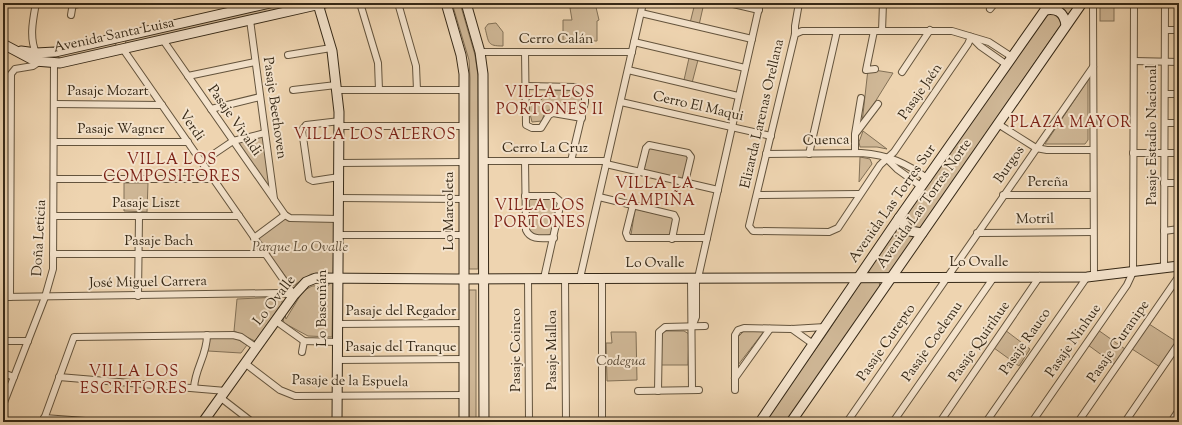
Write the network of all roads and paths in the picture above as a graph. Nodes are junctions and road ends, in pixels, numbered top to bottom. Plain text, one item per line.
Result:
1 (36, 3) edge
2 (84, 3) edge
3 (270, 3) edge
4 (360, 3) edge
5 (398, 3) edge
6 (446, 3) edge
7 (466, 3) edge
8 (643, 3) edge
9 (729, 3) edge
10 (760, 3) edge
11 (800, 3) edge
12 (883, 3) edge
13 (995, 3) edge
14 (1082, 3) edge
15 (1093, 3) edge
16 (1134, 3) edge
17 (1165, 3) edge
18 (73, 4) edge
19 (321, 4) edge
20 (295, 6) edge
21 (1047, 6) edge
22 (990, 9) dead end
23 (758, 10) junction
24 (641, 13) junction
25 (71, 15) dead end
26 (250, 20) junction
27 (1066, 25) junction
28 (930, 30) junction
29 (1165, 30) junction
30 (1179, 30) edge
31 (837, 31) junction
32 (874, 31) junction
33 (882, 31) junction
34 (795, 34) junction
35 (971, 37) junction
36 (752, 39) junction
37 (163, 40) junction
38 (634, 42) junction
39 (989, 42) junction
40 (5, 45) edge
41 (331, 48) junction
42 (984, 48) junction
43 (123, 49) junction
44 (480, 52) junction
45 (525, 52) junction
46 (632, 52) junction
47 (288, 55) dead end
48 (38, 58) junction
49 (1009, 61) junction
50 (255, 62) junction
51 (1134, 62) junction
52 (1165, 62) junction
53 (1179, 62) edge
54 (54, 64) junction
55 (1093, 67) junction
56 (745, 68) junction
57 (875, 69) dead end
58 (628, 70) junction
59 (902, 72) dead end
60 (188, 76) junction
61 (525, 86) junction
62 (337, 87) junction
63 (3, 90) edge
64 (11, 90) junction
65 (293, 90) dead end
66 (379, 90) junction
67 (417, 90) junction
68 (464, 90) junction
69 (1165, 94) junction
70 (1179, 94) edge
71 (738, 96) junction
72 (260, 97) junction
73 (861, 98) dead end
74 (621, 102) junction
75 (54, 104) junction
76 (878, 104) dead end
77 (162, 105) junction
78 (211, 109) junction
79 (582, 118) junction
80 (1165, 123) junction
81 (1179, 123) edge
82 (340, 124) junction
83 (998, 124) junction
84 (464, 126) junction
85 (731, 127) junction
86 (265, 133) junction
87 (855, 134) junction
88 (770, 136) junction
89 (233, 141) junction
90 (54, 142) junction
91 (188, 142) junction
92 (1036, 148) junction
93 (1093, 150) junction
94 (855, 153) junction
95 (1134, 153) junction
96 (1165, 153) junction
97 (1179, 153) edge
98 (766, 154) junction
99 (809, 154) junction
100 (886, 158) junction
101 (483, 161) junction
102 (525, 161) junction
103 (571, 161) junction
104 (202, 162) junction
105 (464, 162) junction
106 (607, 162) junction
107 (340, 163) junction
108 (640, 172) junction
109 (339, 177) junction
110 (54, 179) junction
111 (213, 179) junction
112 (685, 182) junction
113 (925, 183) junction
114 (1164, 183) junction
115 (1179, 183) edge
116 (3, 187) edge
117 (10, 187) junction
118 (718, 190) junction
119 (859, 194) junction
120 (757, 195) junction
121 (1093, 195) junction
122 (525, 196) junction
123 (1003, 196) junction
124 (599, 197) junction
125 (339, 198) junction
126 (464, 199) junction
127 (274, 200) junction
128 (633, 205) junction
129 (54, 216) junction
130 (239, 216) junction
131 (285, 216) junction
132 (139, 217) junction
133 (899, 218) junction
134 (339, 219) junction
135 (1179, 229) edge
136 (750, 230) joint
137 (1164, 230) junction
138 (1094, 232) junction
139 (922, 233) junction
140 (977, 233) junction
141 (338, 235) junction
142 (464, 235) junction
143 (254, 238) junction
144 (554, 238) junction
145 (672, 238) junction
146 (707, 238) junction
147 (53, 254) junction
148 (139, 254) junction
149 (265, 254) junction
150 (1179, 266) edge
151 (1164, 268) junction
152 (1133, 272) junction
153 (994, 276) junction
154 (1040, 276) junction
155 (1090, 276) junction
156 (1179, 276) edge
157 (860, 277) junction
158 (892, 277) junction
159 (947, 277) junction
160 (337, 278) junction
161 (528, 278) junction
162 (544, 278) junction
163 (566, 278) junction
164 (580, 278) junction
165 (602, 278) junction
166 (695, 278) junction
167 (464, 279) junction
168 (484, 279) junction
169 (294, 295) junction
170 (138, 296) junction
171 (6, 297) edge
172 (45, 297) junction
173 (276, 322) junction
174 (337, 324) junction
175 (464, 324) junction
176 (705, 326) dead end
177 (692, 327) junction
178 (825, 327) junction
179 (770, 329) junction
180 (792, 329) junction
181 (207, 335) junction
182 (3, 340) edge
183 (28, 341) junction
184 (304, 341) junction
185 (337, 342) junction
186 (1179, 343) edge
187 (813, 344) junction
188 (257, 348) junction
189 (302, 352) dead end
190 (464, 359) junction
191 (337, 360) junction
192 (246, 364) junction
193 (3, 373) edge
194 (14, 377) junction
195 (59, 378) junction
196 (735, 378) junction
197 (194, 388) junction
198 (692, 390) junction
199 (700, 390) dead end
200 (735, 390) dead end
201 (638, 391) dead end
202 (658, 391) junction
203 (223, 394) junction
204 (464, 395) junction
205 (337, 396) junction
206 (3, 405) edge
207 (1179, 410) edge
208 (44, 420) edge
209 (99, 422) edge
210 (203, 422) edge
211 (252, 422) edge
212 (337, 422) edge
213 (464, 422) edge
214 (484, 422) edge
215 (529, 422) edge
216 (566, 422) edge
217 (602, 422) edge
218 (760, 422) edge
219 (792, 422) edge
220 (847, 422) edge
221 (893, 422) edge
222 (940, 422) edge
223 (986, 422) edge
224 (1032, 422) edge
225 (1078, 422) edge
226 (1124, 422) edge
227 (1171, 422) edge

1 - 48 street
2 - 18 street
3 - 48 street, Avenida Santa Luisa
4 - 66 street
5 - 67 street
6 - 68 street, Lo Marcoleta
7 - 44 street
8 - 24 street
9 - 23 street
10 - 23 street
11 - 34 street, Elizarda Larenas Orellana
12 - 33 street
13 - 22 street
14 - 27 street, Avenida Las Torres Norte
15 - 55 street
16 - 51 street
17 - 29 street, Pasaje Estadio Nacional
18 - 25 street
19 - 20 street, Avenida Santa Luisa
19 - 41 street, Lo Bascuñán
20 - 26 street, Avenida Santa Luisa
21 - 27 street
21 - 49 street, Avenida Las Torres Sur
23 - 36 street
24 - 36 street
24 - 38 street
26 - 37 street, Avenida Santa Luisa
26 - 50 street, Pasaje Beethoven
27 - 83 street, Avenida Las Torres Norte
28 - 33 street
28 - 35 street
28 - 59 street
29 - 30 street
29 - 52 street, Pasaje Estadio Nacional
31 - 32 street
31 - 34 street
31 - 99 street
32 - 33 street
32 - 57 street
34 - 88 street, Elizarda Larenas Orellana
35 - 39 street
35 - 42 street
35 - 100 street, Pasaje Jaén
36 - 56 street
37 - 43 street, Avenida Santa Luisa
37 - 60 street, Pasaje Vivaldi
38 - 46 street
38 - 56 street
39 - 42 street
39 - 49 street
40 - 48 street, Avenida Santa Luisa
41 - 47 street
41 - 62 street, Lo Bascuñán
42 - 49 street
43 - 54 street, Avenida Santa Luisa
43 - 77 street, Verdi
44 - 45 street, Cerro Calán
44 - 101 street
45 - 46 street, Cerro Calán
45 - 61 street
46 - 58 street
48 - 54 street, Avenida Santa Luisa
48 - 64 street
49 - 113 street, Avenida Las Torres Sur
50 - 60 street
50 - 72 street, Pasaje Beethoven
51 - 52 street
51 - 95 street
52 - 53 street
52 - 69 street, Pasaje Estadio Nacional
54 - 75 street, Doña Leticia
55 - 92 street, Burgos
55 - 93 street
56 - 71 street
58 - 71 street
58 - 74 street
60 - 78 street, Pasaje Vivaldi
61 - 79 street
61 - 79 street
62 - 65 street
62 - 66 street
62 - 82 street, Lo Bascuñán
63 - 64 street
64 - 117 street
66 - 67 street
67 - 68 street
68 - 84 street, Lo Marcoleta
69 - 70 street
69 - 80 street, Pasaje Estadio Nacional
71 - 85 street
72 - 78 street
72 - 86 street, Pasaje Beethoven
73 - 87 street
74 - 85 street, Cerro El Maqui
74 - 106 street
75 - 77 street, Pasaje Mozart
75 - 90 street, Doña Leticia
76 - 87 street
77 - 91 street, Verdi
78 - 89 street, Pasaje Vivaldi
79 - 103 street
80 - 81 street
80 - 96 street, Pasaje Estadio Nacional
82 - 84 street
82 - 107 street, Lo Bascuñán
82 - 109 street
83 - 92 street
83 - 139 street, Avenida Las Torres Norte
84 - 105 street, Lo Marcoleta
85 - 88 street, Cerro El Maqui
85 - 118 street
86 - 89 street
86 - 127 street, Pasaje Beethoven
87 - 94 street
88 - 98 street, Elizarda Larenas Orellana
89 - 104 street
89 - 127 street, Pasaje Vivaldi
90 - 91 street, Pasaje Wagner
90 - 110 street, Doña Leticia
91 - 104 street, Verdi
92 - 93 street
92 - 123 street, Burgos
93 - 121 street
94 - 99 street, Cuenca
94 - 100 street, Cuenca
95 - 96 street
95 - 152 street
96 - 97 street
96 - 114 street, Pasaje Estadio Nacional
98 - 99 street, Cuenca
98 - 120 street, Elizarda Larenas Orellana
100 - 113 street
100 - 113 street, Cuenca
100 - 119 street, Pasaje Jaén
101 - 102 street, Cerro La Cruz
101 - 168 street
102 - 103 street, Cerro La Cruz
102 - 122 street
103 - 106 street, Cerro La Cruz
104 - 111 street, Verdi
105 - 107 street
105 - 126 street, Lo Marcoleta
106 - 108 street, Cerro La Cruz
106 - 124 street
107 - 109 street, Lo Bascuñán
108 - 112 street, Cerro La Cruz
108 - 112 street
109 - 125 street, Lo Bascuñán
110 - 111 street
110 - 129 street, Doña Leticia
111 - 130 street, Verdi
112 - 118 street, Cerro La Cruz
113 - 133 street, Avenida Las Torres Sur
114 - 115 street
114 - 137 street, Pasaje Estadio Nacional
116 - 117 street
117 - 171 street
118 - 146 street
119 - 120 street
119 - 136 street, Pasaje Jaén
120 - 136 street, Elizarda Larenas Orellana
121 - 123 street, Pereña
121 - 138 street
122 - 144 street
122 - 144 street
123 - 140 street, Burgos
124 - 128 street
124 - 164 street
125 - 126 street
125 - 134 street, Lo Bascuñán
126 - 142 street, Lo Marcoleta
127 - 131 street, Pasaje Vivaldi
128 - 145 street
128 - 145 street
129 - 132 street, Pasaje Liszt
129 - 147 street, Doña Leticia
130 - 132 street, Pasaje Liszt
130 - 143 street, Verdi
131 - 134 street
131 - 143 street
132 - 148 street
133 - 139 street
133 - 157 street, Avenida Las Torres Sur
134 - 141 street, Lo Bascuñán
135 - 137 street
137 - 151 street, Pasaje Estadio Nacional
138 - 140 street, Motril
138 - 155 street
139 - 158 street, Avenida Las Torres Norte
140 - 159 street, Burgos
141 - 142 street
141 - 160 street, Lo Bascuñán
142 - 167 street, Lo Marcoleta
143 - 149 street, Verdi
144 - 162 street
145 - 146 street
146 - 166 street
147 - 148 street, Pasaje Bach
147 - 172 street, Doña Leticia
148 - 149 street, Pasaje Bach
148 - 170 street
149 - 169 street, Verdi
150 - 151 street, Lo Ovalle
151 - 152 street, Lo Ovalle
152 - 155 street, Lo Ovalle
152 - 224 street, Pasaje Ninhue
153 - 154 street, Lo Ovalle
153 - 159 street, Lo Ovalle
153 - 221 street, Pasaje Coelemu
154 - 155 street, Lo Ovalle
154 - 222 street, Pasaje Quirihue
155 - 223 street, Pasaje Rauco
156 - 225 street, Pasaje Curanipe
157 - 158 street, Lo Ovalle
157 - 166 street, Lo Ovalle
157 - 178 street, Avenida Las Torres Sur
158 - 159 street, Lo Ovalle
158 - 219 street, Avenida Las Torres Norte
159 - 220 street, Pasaje Curepto
160 - 167 street, Lo Ovalle
160 - 169 street, Lo Ovalle
160 - 174 street, Lo Bascuñán
161 - 162 street, Lo Ovalle
161 - 168 street, Lo Ovalle
161 - 215 street, Pasaje Coinco
162 - 163 street, Lo Ovalle
163 - 164 street, Lo Ovalle
163 - 216 street, Pasaje Malloa
164 - 165 street, Lo Ovalle
165 - 166 street, Lo Ovalle
165 - 217 street
166 - 177 street
167 - 168 street, Lo Ovalle
167 - 175 street, Lo Marcoleta
168 - 214 street
169 - 170 street, José Miguel Carrera
169 - 173 street, Lo Ovalle
170 - 172 street, José Miguel Carrera
171 - 172 street, José Miguel Carrera
172 - 183 street, Doña Leticia
173 - 184 street
173 - 188 street, Lo Ovalle
174 - 175 street, Pasaje del Regador
174 - 185 street, Lo Bascuñán
175 - 190 street, Lo Marcoleta
176 - 177 street
177 - 198 street
177 - 202 street
178 - 180 street
178 - 187 street, Avenida Las Torres Sur
179 - 180 street
179 - 196 street
179 - 196 street
180 - 187 street
181 - 188 street
181 - 195 street
181 - 197 street
182 - 183 street
183 - 194 street, Doña Leticia
184 - 185 street
184 - 189 street
185 - 191 street, Lo Bascuñán
186 - 226 street
187 - 218 street, Avenida Las Torres Sur
188 - 192 street, Lo Ovalle
190 - 191 street, Pasaje del Tranque
190 - 204 street, Lo Marcoleta
191 - 205 street, Lo Bascuñán
192 - 203 street, Lo Ovalle
192 - 205 street, Pasaje de la Espuela
193 - 194 street
194 - 206 street, Doña Leticia
195 - 197 street
195 - 208 street
196 - 200 street
197 - 203 street
198 - 199 street
198 - 202 street
201 - 202 street
203 - 210 street, Lo Ovalle
203 - 211 street
204 - 205 street, Pasaje de la Espuela
204 - 213 street, Lo Marcoleta
205 - 212 street, Lo Bascuñán
207 - 227 street
208 - 209 street

